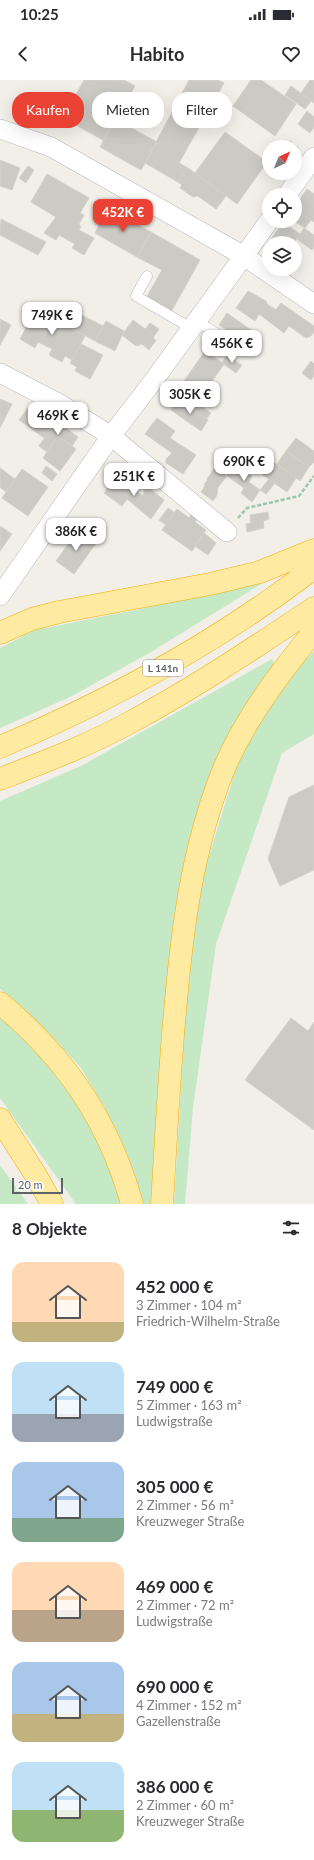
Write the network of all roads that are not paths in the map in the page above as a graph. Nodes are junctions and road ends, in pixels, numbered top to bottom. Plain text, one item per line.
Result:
1 (0, 129) edge
2 (314, 157) edge
3 (292, 188) edge
4 (264, 228) edge
5 (244, 256) junction
6 (146, 276) dead end
7 (314, 304) edge
8 (194, 324) junction
9 (240, 349) dead end
10 (0, 373) edge
11 (111, 436) junction
12 (227, 532) road end
13 (314, 550) edge
14 (314, 568) edge
15 (0, 596) edge
16 (314, 608) edge
17 (314, 631) edge
18 (0, 633) edge
19 (0, 747) edge
20 (0, 779) edge
21 (0, 1003) edge
22 (0, 1119) edge
23 (0, 1143) edge
24 (35, 1174) junction
25 (52, 1204) edge
26 (132, 1204) edge
27 (162, 1204) edge

1 - 5 street
2 - 3 street
4 - 5 street
5 - 7 street
5 - 8 street
6 - 8 lane
8 - 9 lane
8 - 11 street
10 - 11 street
11 - 12 street
11 - 15 street
13 - 18 highway
14 - 19 highway, L 141n
16 - 20 highway, L 141n
17 - 27 highway
21 - 26 highway
22 - 24 highway
23 - 24 highway
24 - 25 highway

